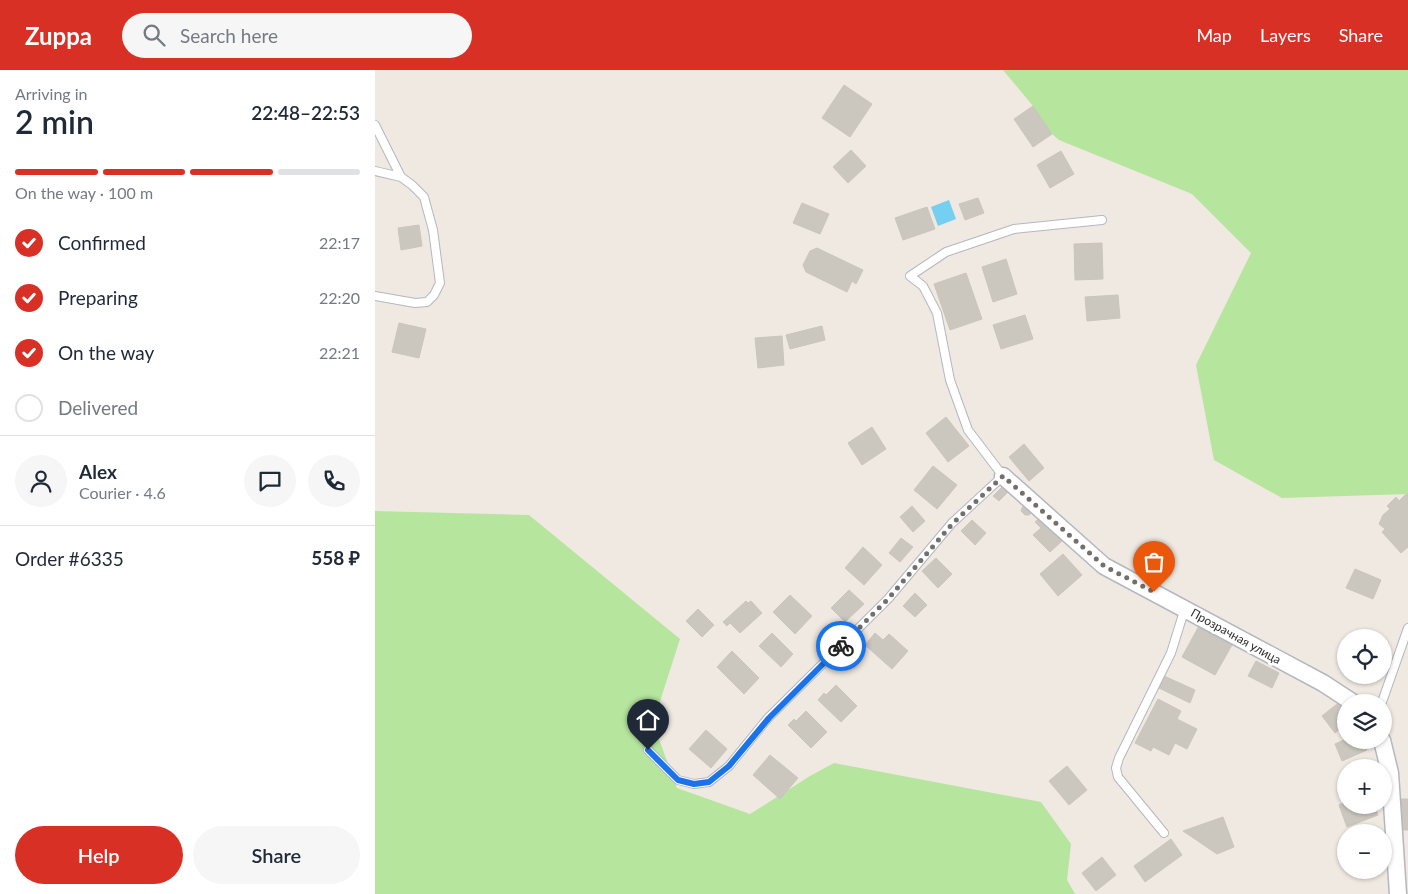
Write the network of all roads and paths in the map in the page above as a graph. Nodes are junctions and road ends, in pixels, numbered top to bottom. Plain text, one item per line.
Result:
1 (375, 125) edge
2 (375, 172) edge
3 (401, 177) junction
4 (1102, 220) dead end
5 (375, 296) edge
6 (1003, 476) junction
7 (1185, 608) junction
8 (1408, 628) edge
9 (1340, 694) edge
10 (1385, 694) edge
11 (1384, 749) edge
12 (648, 750) dead end
13 (1164, 833) dead end
14 (1398, 894) edge

1 - 3 lane
2 - 3 lane
3 - 5 lane
4 - 6 lane
6 - 7 street, Прозрачная улица
6 - 12 lane
7 - 9 street, Прозрачная улица
7 - 13 lane
8 - 10 lane
11 - 14 street

